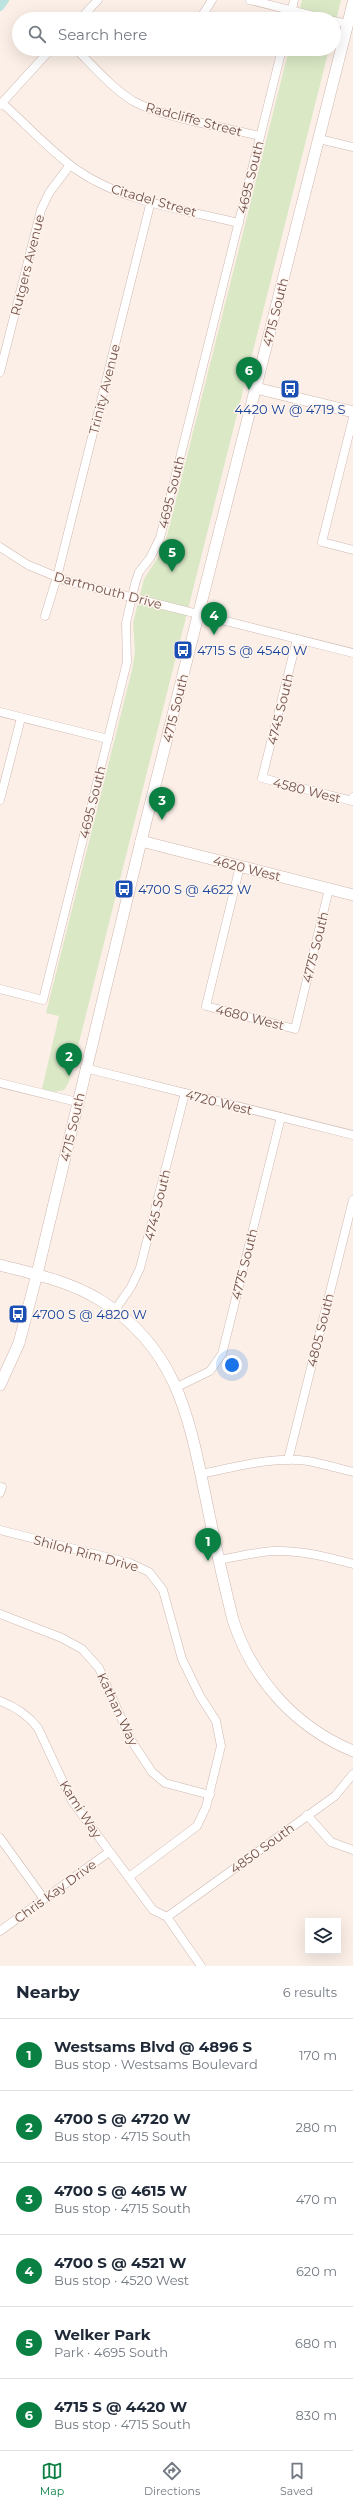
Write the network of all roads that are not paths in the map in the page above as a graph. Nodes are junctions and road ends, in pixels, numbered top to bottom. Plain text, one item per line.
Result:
1 (98, 0) edge
2 (212, 0) edge
3 (250, 0) edge
4 (294, 0) edge
5 (353, 3) edge
6 (292, 10) junction
7 (87, 12) edge
8 (204, 12) edge
9 (300, 12) edge
10 (341, 22) edge
11 (348, 24) junction
12 (341, 52) edge
13 (45, 56) edge
14 (84, 56) edge
15 (280, 56) edge
16 (340, 56) edge
17 (1, 104) edge
18 (260, 136) junction
19 (319, 139) junction
20 (353, 147) edge
21 (70, 165) junction
22 (151, 201) junction
23 (239, 223) junction
24 (0, 372) edge
25 (256, 388) junction
26 (353, 412) edge
27 (353, 418) edge
28 (0, 547) edge
29 (353, 550) edge
30 (57, 577) junction
31 (132, 597) junction
32 (199, 614) junction
33 (45, 616) dead end
34 (297, 639) junction
35 (353, 653) edge
36 (0, 712) edge
37 (21, 718) junction
38 (108, 739) junction
39 (262, 778) joint
40 (352, 799) edge
41 (0, 800) edge
42 (141, 841) junction
43 (240, 866) junction
44 (329, 889) junction
45 (353, 894) edge
46 (0, 989) edge
47 (295, 1029) joint
48 (85, 1068) junction
49 (0, 1083) edge
50 (185, 1093) junction
51 (77, 1102) junction
52 (281, 1117) junction
53 (353, 1135) edge
54 (353, 1200) edge
55 (0, 1265) edge
56 (37, 1274) junction
57 (115, 1310) junction
58 (0, 1385) edge
59 (176, 1387) junction
60 (288, 1460) junction
61 (353, 1472) edge
62 (201, 1474) junction
63 (0, 1530) edge
64 (219, 1560) junction
65 (353, 1564) edge
66 (0, 1614) edge
67 (0, 1701) edge
68 (353, 1751) edge
69 (353, 1774) edge
70 (210, 1795) junction
71 (307, 1816) junction
72 (0, 1838) edge
73 (353, 1850) edge
74 (109, 1852) junction
75 (129, 1876) junction
76 (44, 1899) junction
77 (167, 1917) junction
78 (0, 1931) edge
79 (200, 1966) edge

1 - 7 street
2 - 8 street
3 - 6 street
4 - 6 street
5 - 11 main road, 4715 South
6 - 9 street
10 - 11 street
11 - 12 main road, 4715 South
13 - 17 street
14 - 18 street, Radcliffe Street
15 - 18 street, 4695 South
16 - 19 main road, 4715 South
17 - 21 street, Citadel Street
18 - 23 street, 4695 South
19 - 20 street
19 - 25 main road, 4715 South
21 - 22 street, Citadel Street
21 - 24 street, Rutgers Avenue
22 - 23 street, Citadel Street
22 - 30 street, Trinity Avenue
23 - 31 street, 4695 South
25 - 26 main road
25 - 32 main road, 4715 South
27 - 29 street
28 - 30 street, Dartmouth Drive
30 - 31 street, Dartmouth Drive
30 - 33 street, Trinity Avenue
31 - 32 street, Dartmouth Drive
31 - 38 street, 4695 South
32 - 34 street, Dartmouth Drive
32 - 42 main road, 4715 South
34 - 35 street, Dartmouth Drive
34 - 39 street, 4745 South
36 - 37 street
37 - 38 street
37 - 41 street
38 - 46 street, 4695 South
39 - 40 street, 4580 West
42 - 43 main road, 4620 West
42 - 48 main road, 4715 South
43 - 44 main road, 4620 West
43 - 47 street, 4680 West
44 - 45 main road, 4620 West
44 - 47 street, 4775 South
48 - 50 street, 4720 West
48 - 51 main road, 4715 South
49 - 51 street
50 - 52 street, 4720 West
50 - 57 street, 4745 South
51 - 56 main road, 4715 South
52 - 53 street, 4720 West
52 - 59 street, 4775 South
54 - 60 street, 4805 South
55 - 56 main road
56 - 57 main road
56 - 58 main road, 4715 South
57 - 59 main road
59 - 62 main road
60 - 61 street
60 - 62 street
62 - 64 main road
63 - 70 street, Shiloh Rim Drive
64 - 65 street
64 - 68 main road
66 - 70 street, Kathan Way
67 - 74 street, Kami Way
69 - 71 street, 4850 South
70 - 75 street, Shiloh Rim Drive
71 - 73 street
71 - 77 street, 4850 South
72 - 76 street
74 - 75 street, Kami Way
74 - 76 street, Chris Kay Drive
75 - 77 street, Kami Way
76 - 78 street, Chris Kay Drive
77 - 79 street

